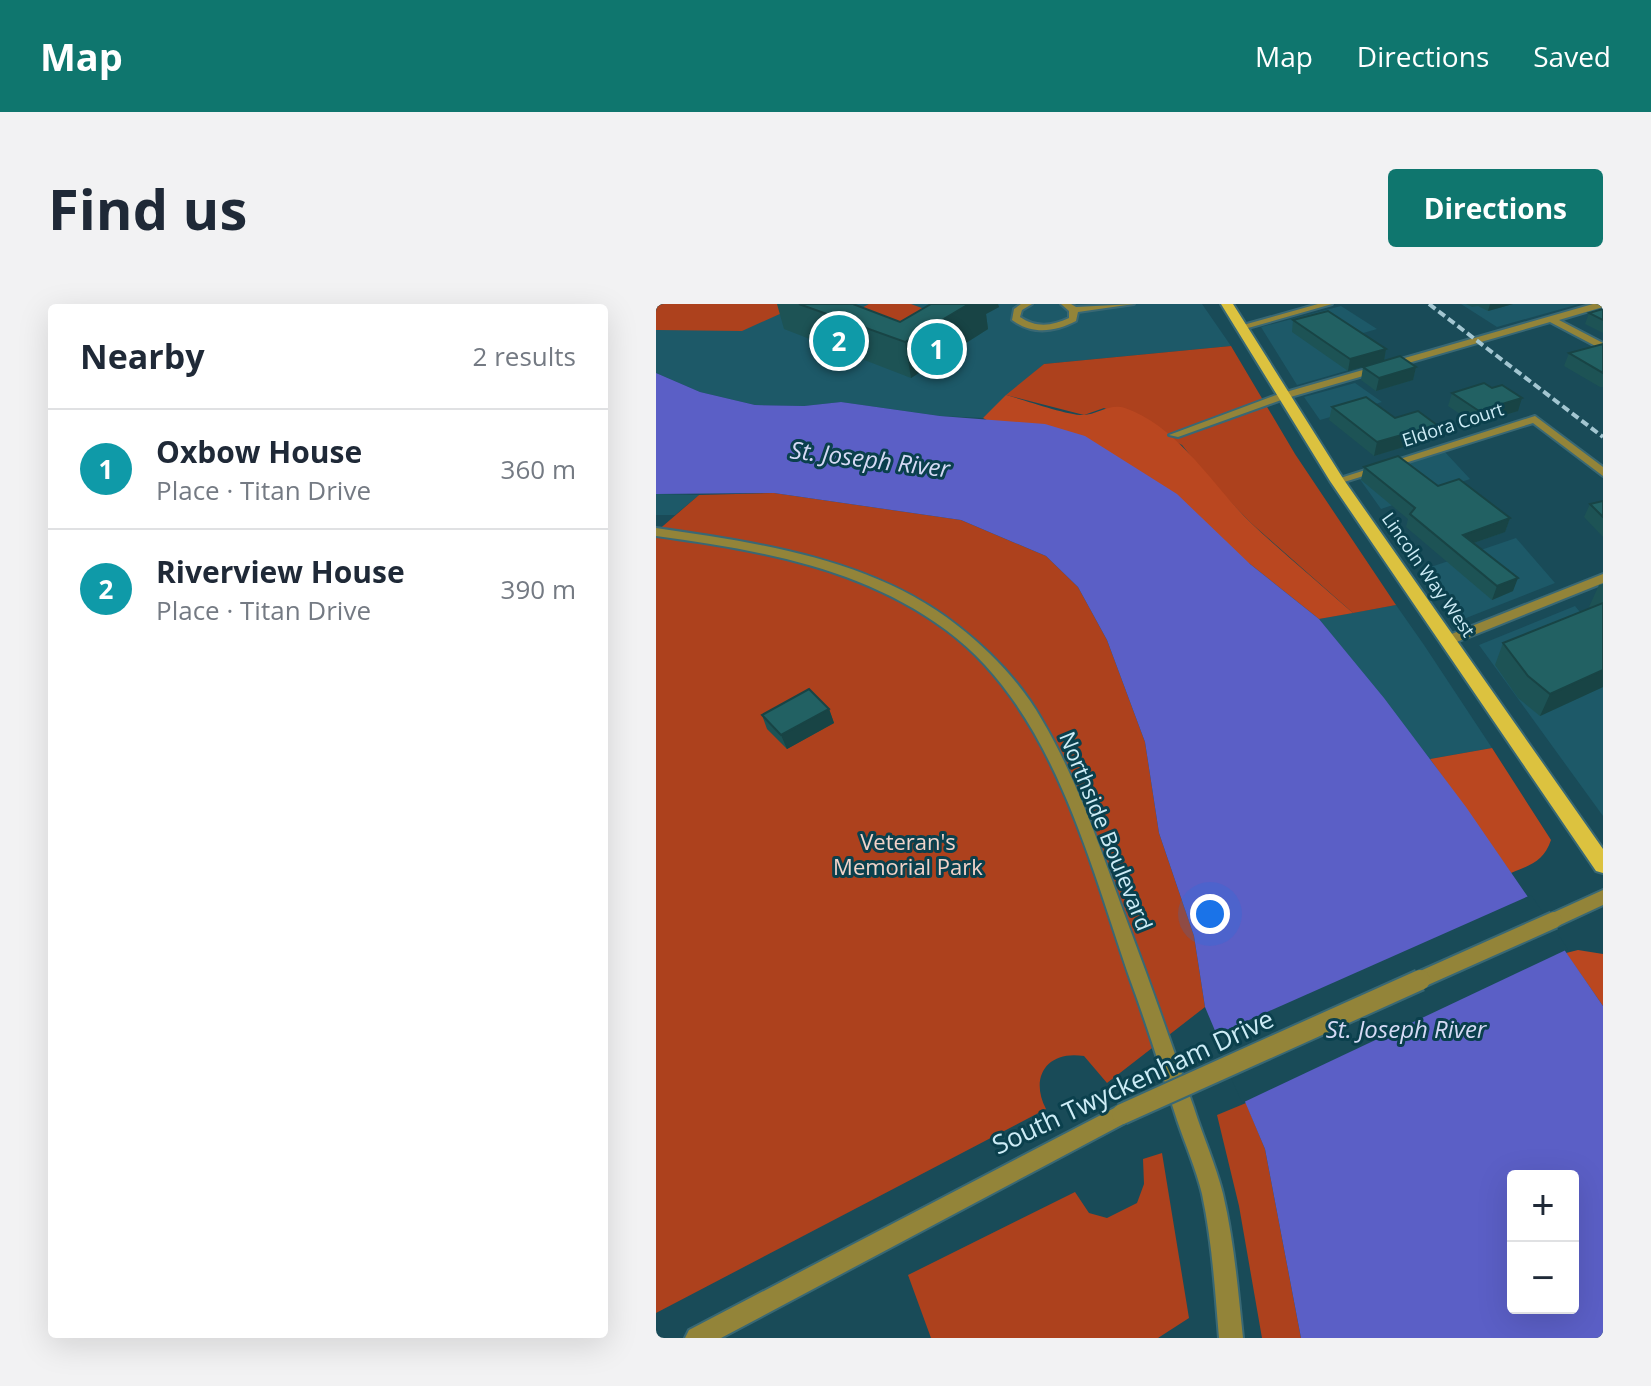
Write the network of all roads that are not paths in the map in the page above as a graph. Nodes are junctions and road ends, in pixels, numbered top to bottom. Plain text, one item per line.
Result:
1 (1028, 304) edge
2 (1065, 304) edge
3 (1105, 304) edge
4 (1130, 304) edge
5 (1227, 304) edge
6 (1328, 304) edge
7 (1603, 304) edge
8 (1094, 307) junction
9 (1074, 310) junction
10 (1551, 319) junction
11 (1241, 327) junction
12 (1603, 347) edge
13 (1283, 396) junction
14 (1174, 435) dead end
15 (1603, 473) edge
16 (1337, 481) junction
17 (656, 532) edge
18 (1603, 578) edge
19 (1449, 640) junction
20 (1603, 865) edge
21 (1603, 897) edge
22 (697, 1338) edge
23 (1231, 1338) edge

1 - 9 street
2 - 9 street
3 - 8 street
4 - 8 street
5 - 11 main road, Lincoln Way West
6 - 11 street
7 - 10 street
8 - 9 street
10 - 12 street
10 - 13 street
11 - 13 main road, Lincoln Way West
13 - 14 street
13 - 16 main road, Lincoln Way West
15 - 16 street, Eldora Court
16 - 19 main road, Lincoln Way West
17 - 23 street, Northside Boulevard
18 - 19 street
19 - 20 main road, Lincoln Way West
21 - 22 street, South Twyckenham Drive, bridge

